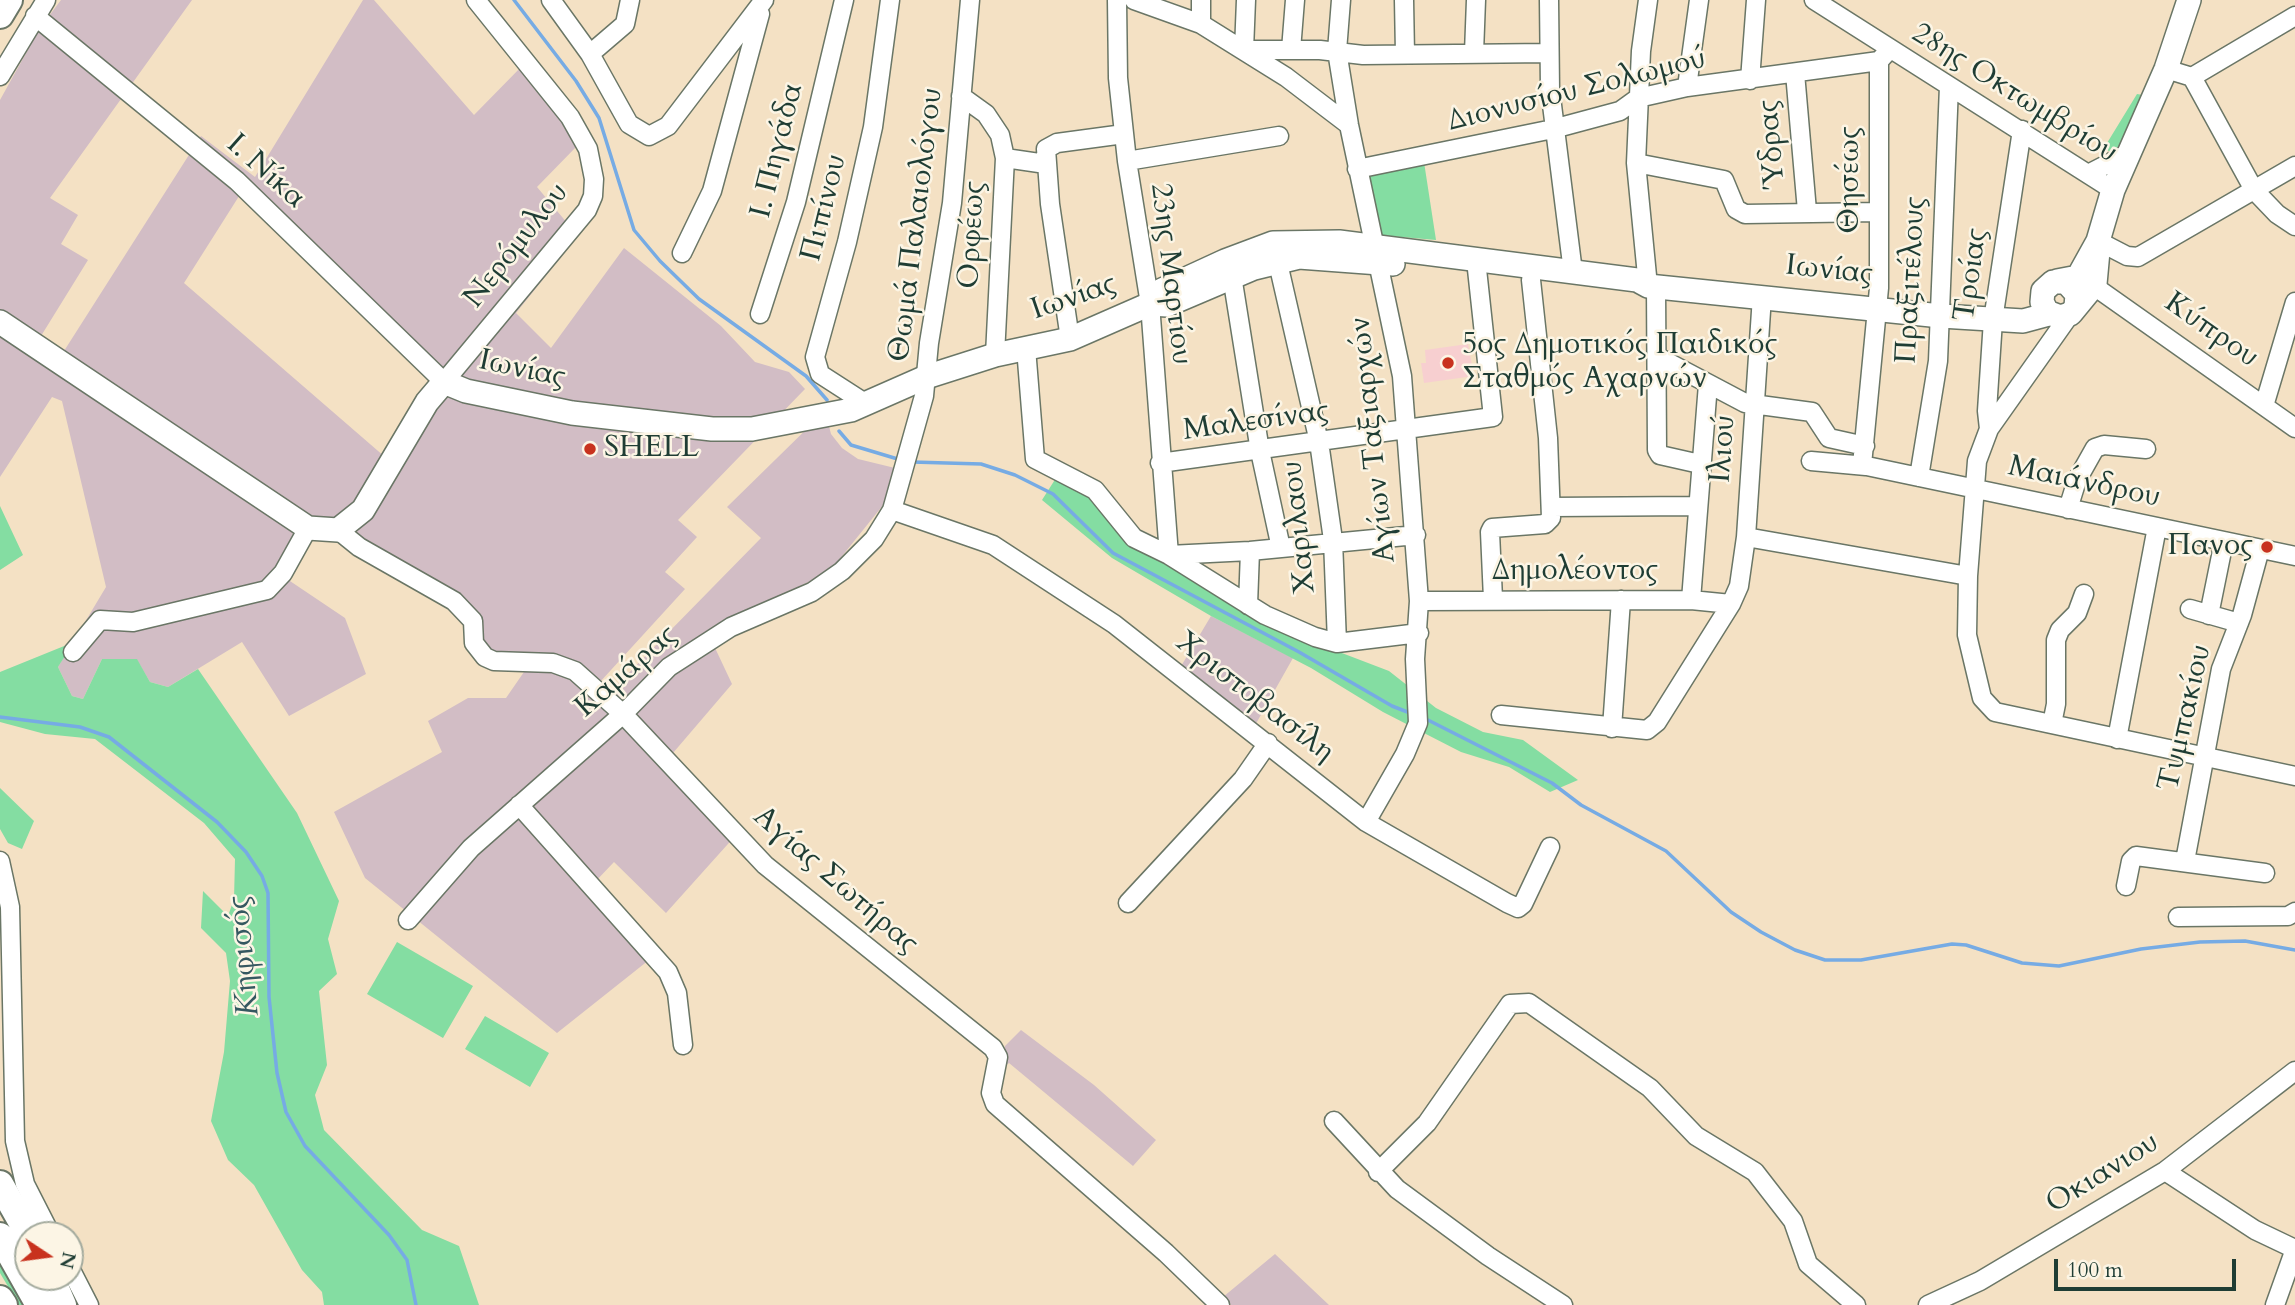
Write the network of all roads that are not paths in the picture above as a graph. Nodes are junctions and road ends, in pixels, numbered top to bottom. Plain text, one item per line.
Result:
1 (9, 0) edge
2 (46, 0) edge
3 (476, 0) edge
4 (551, 0) edge
5 (630, 0) edge
6 (764, 0) edge
7 (844, 0) edge
8 (890, 0) edge
9 (970, 0) edge
10 (1117, 0) edge
11 (1134, 0) edge
12 (1201, 0) edge
13 (1246, 0) edge
14 (1295, 0) edge
15 (1341, 0) edge
16 (1404, 0) edge
17 (1476, 0) edge
18 (1549, 0) edge
19 (1648, 0) edge
20 (1699, 0) edge
21 (1756, 0) edge
22 (1814, 0) edge
23 (2189, 0) edge
24 (0, 15) edge
25 (35, 16) junction
26 (2295, 16) edge
27 (1201, 24) junction
28 (1244, 50) junction
29 (1291, 50) junction
30 (1337, 51) junction
31 (1548, 52) junction
32 (1474, 53) junction
33 (590, 54) junction
34 (1405, 54) junction
35 (1884, 55) junction
36 (2166, 68) junction
37 (1795, 73) junction
38 (0, 76) edge
39 (2192, 77) junction
40 (1749, 80) junction
41 (1949, 86) junction
42 (1687, 88) junction
43 (961, 96) junction
44 (1638, 98) junction
45 (1349, 125) junction
46 (1553, 129) junction
47 (2022, 130) junction
48 (1124, 134) junction
49 (1279, 136) dead end
50 (2129, 153) junction
51 (1005, 158) junction
52 (1127, 161) junction
53 (1636, 163) junction
54 (1046, 164) junction
55 (2295, 166) edge
56 (1357, 169) junction
57 (2088, 174) junction
58 (2113, 190) junction
59 (2254, 190) junction
60 (1807, 211) junction
61 (1879, 212) junction
62 (2295, 226) edge
63 (2098, 241) junction
64 (1276, 252) junction
65 (682, 253) dead end
66 (1376, 254) junction
67 (1477, 267) junction
68 (1228, 269) junction
69 (1573, 272) junction
70 (1531, 280) junction
71 (1652, 287) junction
72 (2070, 295) junction
73 (1762, 296) junction
74 (2295, 302) edge
75 (1150, 304) junction
76 (1878, 308) junction
77 (760, 314) dead end
78 (1941, 316) junction
79 (1998, 321) junction
80 (0, 322) edge
81 (1070, 339) junction
82 (1026, 348) junction
83 (995, 355) junction
84 (1656, 356) junction
85 (926, 377) junction
86 (444, 382) junction
87 (1708, 384) junction
88 (1754, 403) junction
89 (2264, 406) junction
90 (858, 407) junction
91 (1405, 428) junction
92 (2295, 428) edge
93 (1989, 429) junction
94 (1319, 442) junction
95 (1865, 446) junction
96 (2146, 449) dead end
97 (1260, 451) junction
98 (907, 460) joint
99 (1811, 461) dead end
100 (1160, 463) junction
101 (1700, 464) junction
102 (1864, 466) junction
103 (1919, 477) junction
104 (1976, 489) junction
105 (1697, 506) junction
106 (1551, 507) junction
107 (2068, 509) junction
108 (892, 510) junction
109 (2157, 527) junction
110 (308, 528) junction
111 (338, 530) junction
112 (1416, 535) junction
113 (1746, 537) junction
114 (1333, 540) junction
115 (2224, 541) junction
116 (1281, 548) junction
117 (2260, 549) junction
118 (1250, 551) junction
119 (1169, 555) junction
120 (2295, 556) edge
121 (1968, 576) junction
122 (2084, 594) dead end
123 (1493, 600) junction
124 (1621, 600) junction
125 (1691, 600) junction
126 (1419, 601) junction
127 (1731, 604) junction
128 (1248, 605) junction
129 (2189, 609) dead end
130 (2209, 615) junction
131 (2239, 623) junction
132 (1419, 633) junction
133 (1337, 643) junction
134 (73, 652) dead end
135 (623, 713) junction
136 (1501, 715) dead end
137 (2052, 724) junction
138 (1612, 728) junction
139 (2117, 739) junction
140 (1268, 743) junction
141 (2203, 756) junction
142 (2295, 776) edge
143 (519, 806) junction
144 (1366, 822) junction
145 (1550, 848) dead end
146 (0, 861) edge
147 (2185, 862) junction
148 (2265, 873) dead end
149 (2126, 886) dead end
150 (1128, 902) dead end
151 (2295, 912) edge
152 (2178, 917) dead end
153 (408, 920) dead end
154 (683, 1045) dead end
155 (2295, 1071) edge
156 (1334, 1121) dead end
157 (2165, 1171) junction
158 (1378, 1172) junction
159 (0, 1184) edge
160 (21, 1221) edge
161 (44, 1221) edge
162 (0, 1236) edge
163 (2295, 1249) edge
164 (0, 1298) edge
165 (4, 1305) edge
166 (39, 1305) edge
167 (1220, 1305) edge
168 (1563, 1305) edge
169 (1856, 1305) edge
170 (1928, 1305) edge
171 (2275, 1305) edge

1 - 24 highway
2 - 25 street
3 - 86 street, Νερόμυλου
4 - 33 street
5 - 33 street
6 - 33 street
6 - 65 street
7 - 77 street, Ι. Πηγάδα
8 - 90 street, Πιπίνου
9 - 43 street, Θωμά Παλαιολόγου
10 - 48 street, 23ης Μαρτίου
11 - 27 street
12 - 27 street
13 - 28 street
14 - 29 street
15 - 30 street, Αγίων Ταξιαρχών
16 - 34 street
17 - 32 street
18 - 31 street
19 - 44 street
20 - 42 street
21 - 40 street
22 - 35 street, 28ης Οκτωμβρίου
23 - 36 main road
25 - 38 street
25 - 86 street, Ι. Νίκα
26 - 39 street
27 - 28 street
28 - 29 street
28 - 45 street
29 - 30 street
30 - 34 street
30 - 45 street, Αγίων Ταξιαρχών
31 - 32 street
31 - 46 street
32 - 34 street
35 - 37 street, Διονυσίου Σολωμού
35 - 41 street, 28ης Οκτωμβρίου
35 - 61 street, Θησέως
36 - 39 street
36 - 50 main road
37 - 40 street, Διονυσίου Σολωμού
37 - 60 street, Ύδρας
39 - 59 street
40 - 42 street, Διονυσίου Σολωμού
41 - 47 street, 28ης Οκτωμβρίου
41 - 78 street, Πραξιτέλους
42 - 44 street, Διονυσίου Σολωμού
43 - 51 street
43 - 85 street, Θωμά Παλαιολόγου
44 - 46 street, Διονυσίου Σολωμού
44 - 53 street
45 - 56 street, Αγίων Ταξιαρχών
46 - 56 street, Διονυσίου Σολωμού
46 - 69 street
47 - 57 street, 28ης Οκτωμβρίου
47 - 79 street, Τροίας
48 - 52 street, 23ης Μαρτίου
48 - 54 street
49 - 52 street
50 - 57 street
50 - 58 main road
51 - 54 street, Ορφέως
51 - 83 street, Ορφέως
52 - 75 street, 23ης Μαρτίου
53 - 60 street
53 - 71 street
54 - 81 street
55 - 59 street
56 - 66 street, Αγίων Ταξιαρχών
57 - 58 street, 28ης Οκτωμβρίου
58 - 63 main road
59 - 62 street
59 - 63 street
60 - 61 street
61 - 76 street, Θησέως
63 - 72 main road
64 - 66 main road, Ιωνίας
64 - 68 main road, Ιωνίας
64 - 94 street, Χαριλαου
66 - 67 main road, Ιωνίας
66 - 91 street, Αγίων Ταξιαρχών
67 - 69 main road, Ιωνίας
67 - 70 main road, Ιωνίας
67 - 91 street, Μαλεσίνας
68 - 75 main road, Ιωνίας
68 - 97 street
69 - 71 main road, Ιωνίας
70 - 71 main road, Ιωνίας
70 - 106 street
71 - 73 main road, Ιωνίας
71 - 84 street
72 - 79 main road
72 - 89 street, Κύπρου
72 - 93 street
73 - 76 main road, Ιωνίας
73 - 88 street, Ιλιού
74 - 89 street
75 - 81 main road, Ιωνίας
75 - 100 street, 23ης Μαρτίου
76 - 78 main road, Ιωνίας
76 - 95 street, Θησέως
78 - 79 main road, Ιωνίας
78 - 103 street, Πραξιτέλους
79 - 93 street, Τροίας
80 - 110 main road
81 - 82 main road, Ιωνίας
82 - 83 main road, Ιωνίας
82 - 119 street
83 - 85 main road, Ιωνίας
84 - 87 street
84 - 101 street
85 - 90 main road, Ιωνίας
85 - 98 street, Θωμά Παλαιολόγου
86 - 90 main road, Ιωνίας
86 - 111 main road, Ιωνίας
87 - 88 street
87 - 101 street
88 - 95 street
88 - 113 street, Ιλιού
89 - 92 street, Κύπρου
91 - 94 street, Μαλεσίνας
91 - 112 street, Αγίων Ταξιαρχών
93 - 104 street
94 - 97 street, Μαλεσίνας
94 - 114 street, Χαριλαου
95 - 102 street, Θησέως
96 - 107 street
97 - 100 street, Μαλεσίνας
97 - 116 street
98 - 108 street, Καμάρας
99 - 102 street, Μαιάνδρου
100 - 119 street, 23ης Μαρτίου
101 - 105 street
102 - 103 street, Μαιάνδρου
103 - 104 street, Μαιάνδρου
104 - 107 street, Μαιάνδρου
104 - 121 street
105 - 106 street
105 - 125 street
106 - 123 street
107 - 109 street, Μαιάνδρου
108 - 135 street, Καμάρας
108 - 140 street, Χριστοβασίλη
109 - 115 street, Μαιάνδρου
109 - 139 street
110 - 111 main road
110 - 134 street
111 - 135 street, Αγίας Σωτήρας
112 - 114 street
112 - 126 street, Αγίων Ταξιαρχών
113 - 121 street
113 - 127 street, Ιλιού
114 - 116 street
114 - 133 street, Χαριλαου
115 - 117 street, Μαιάνδρου
115 - 130 street
116 - 118 street
117 - 120 street, Μαιάνδρου
117 - 131 street, Τυμπακίου
118 - 119 street
118 - 128 street
119 - 128 street
121 - 137 street
122 - 137 street
123 - 124 street, Δημολέοντος
123 - 126 street, Δημολέοντος
124 - 125 street, Δημολέοντος
124 - 138 street
125 - 127 street, Δημολέοντος
126 - 132 street, Αγίων Ταξιαρχών
127 - 138 street, Ιλιού
128 - 133 street
129 - 130 street
130 - 131 street
131 - 141 street, Τυμπακίου
132 - 133 street
132 - 144 street, Αγίων Ταξιαρχών
135 - 143 street, Καμάρας
135 - 167 street, Αγίας Σωτήρας
136 - 138 street
137 - 139 street
139 - 141 street
140 - 144 street, Χριστοβασίλη
140 - 150 street
141 - 142 street
141 - 147 street, Τυμπακίου
143 - 153 street, Καμάρας
143 - 154 street
144 - 145 street, Χριστοβασίλη
146 - 161 street
147 - 148 street
147 - 149 street
151 - 152 street
155 - 157 street, Οκιανιου
156 - 158 street
157 - 163 street
157 - 170 street, Οκιανιου
158 - 168 street
158 - 169 street
159 - 160 highway
162 - 166 highway
163 - 171 street
164 - 165 highway

